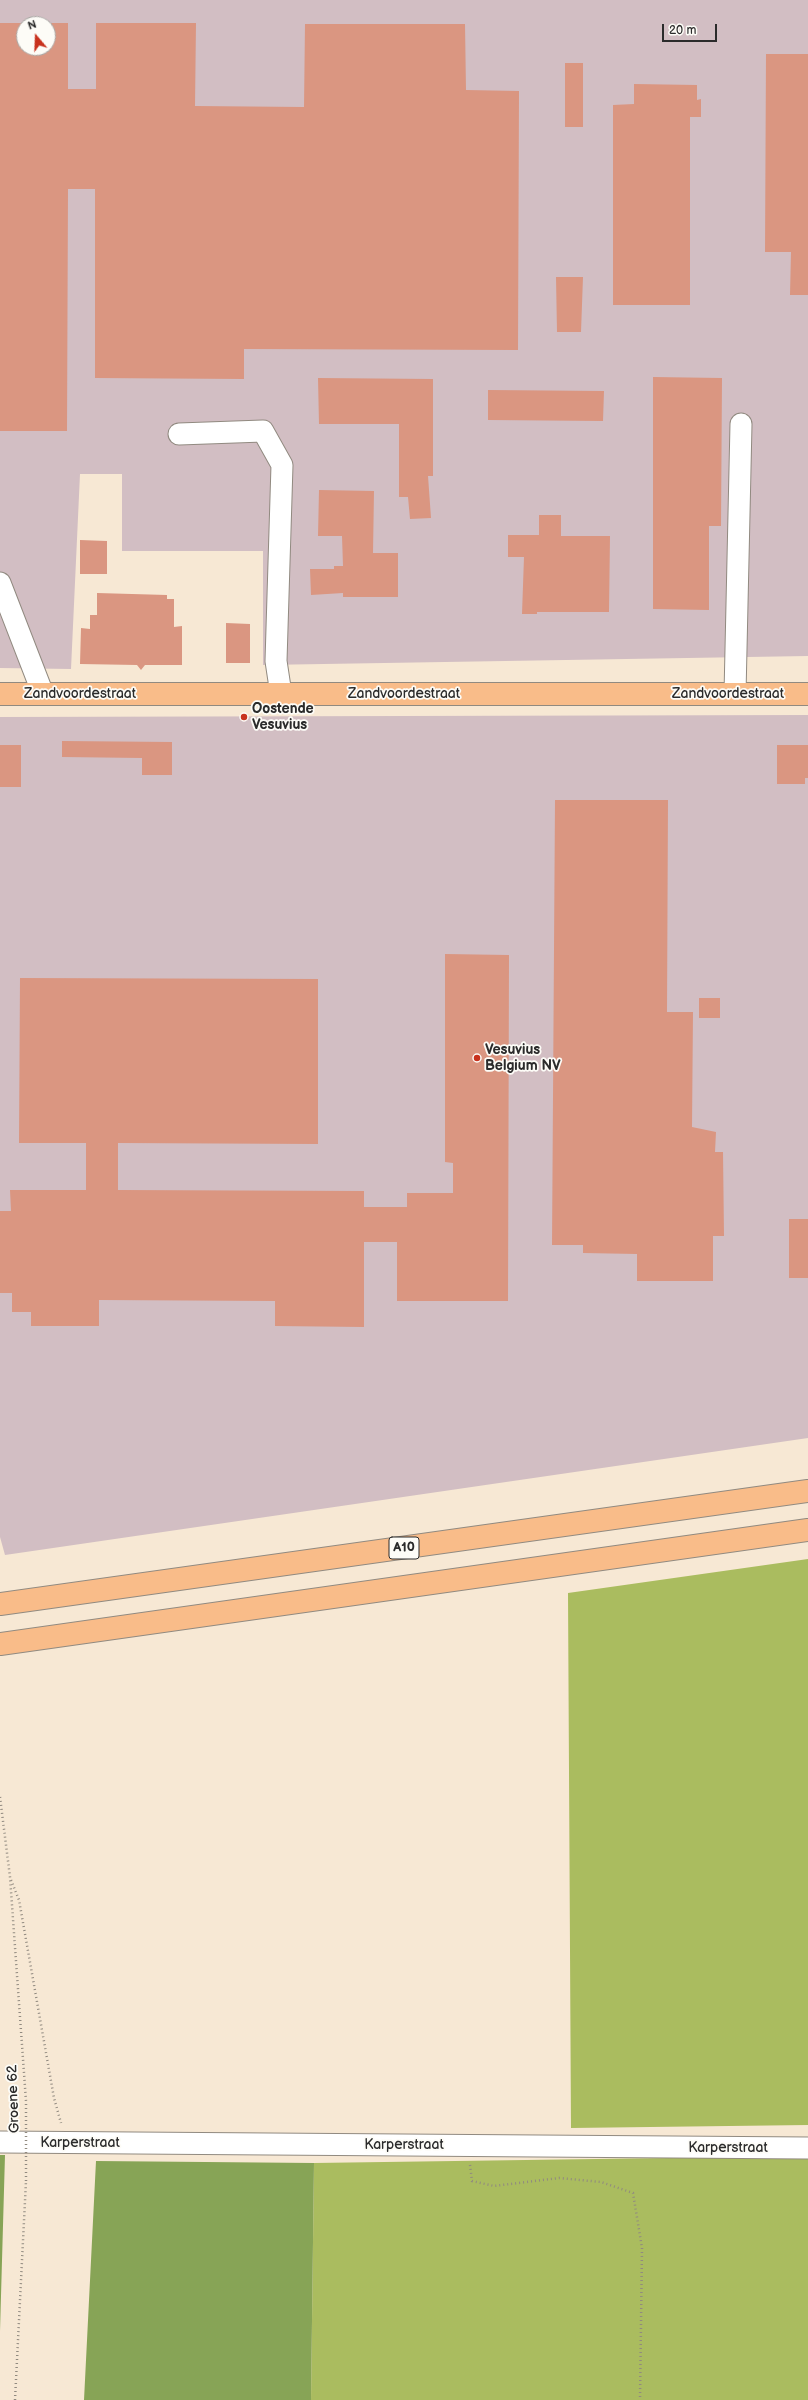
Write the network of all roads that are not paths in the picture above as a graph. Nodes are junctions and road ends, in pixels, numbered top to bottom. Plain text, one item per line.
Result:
1 (741, 424) dead end
2 (179, 434) dead end
3 (0, 583) edge
4 (0, 694) edge
5 (42, 694) junction
6 (281, 694) junction
7 (735, 694) junction
8 (808, 694) edge
9 (808, 1491) edge
10 (808, 1530) edge
11 (0, 1604) edge
12 (0, 1644) edge
13 (0, 2142) edge
14 (808, 2148) edge

1 - 7 street
2 - 6 street
3 - 5 street
4 - 5 main road, Zandvoordestraat
5 - 6 main road, Zandvoordestraat
6 - 7 main road, Zandvoordestraat
7 - 8 main road, Zandvoordestraat
9 - 11 main road, A10
10 - 12 main road
13 - 14 street, Karperstraat

